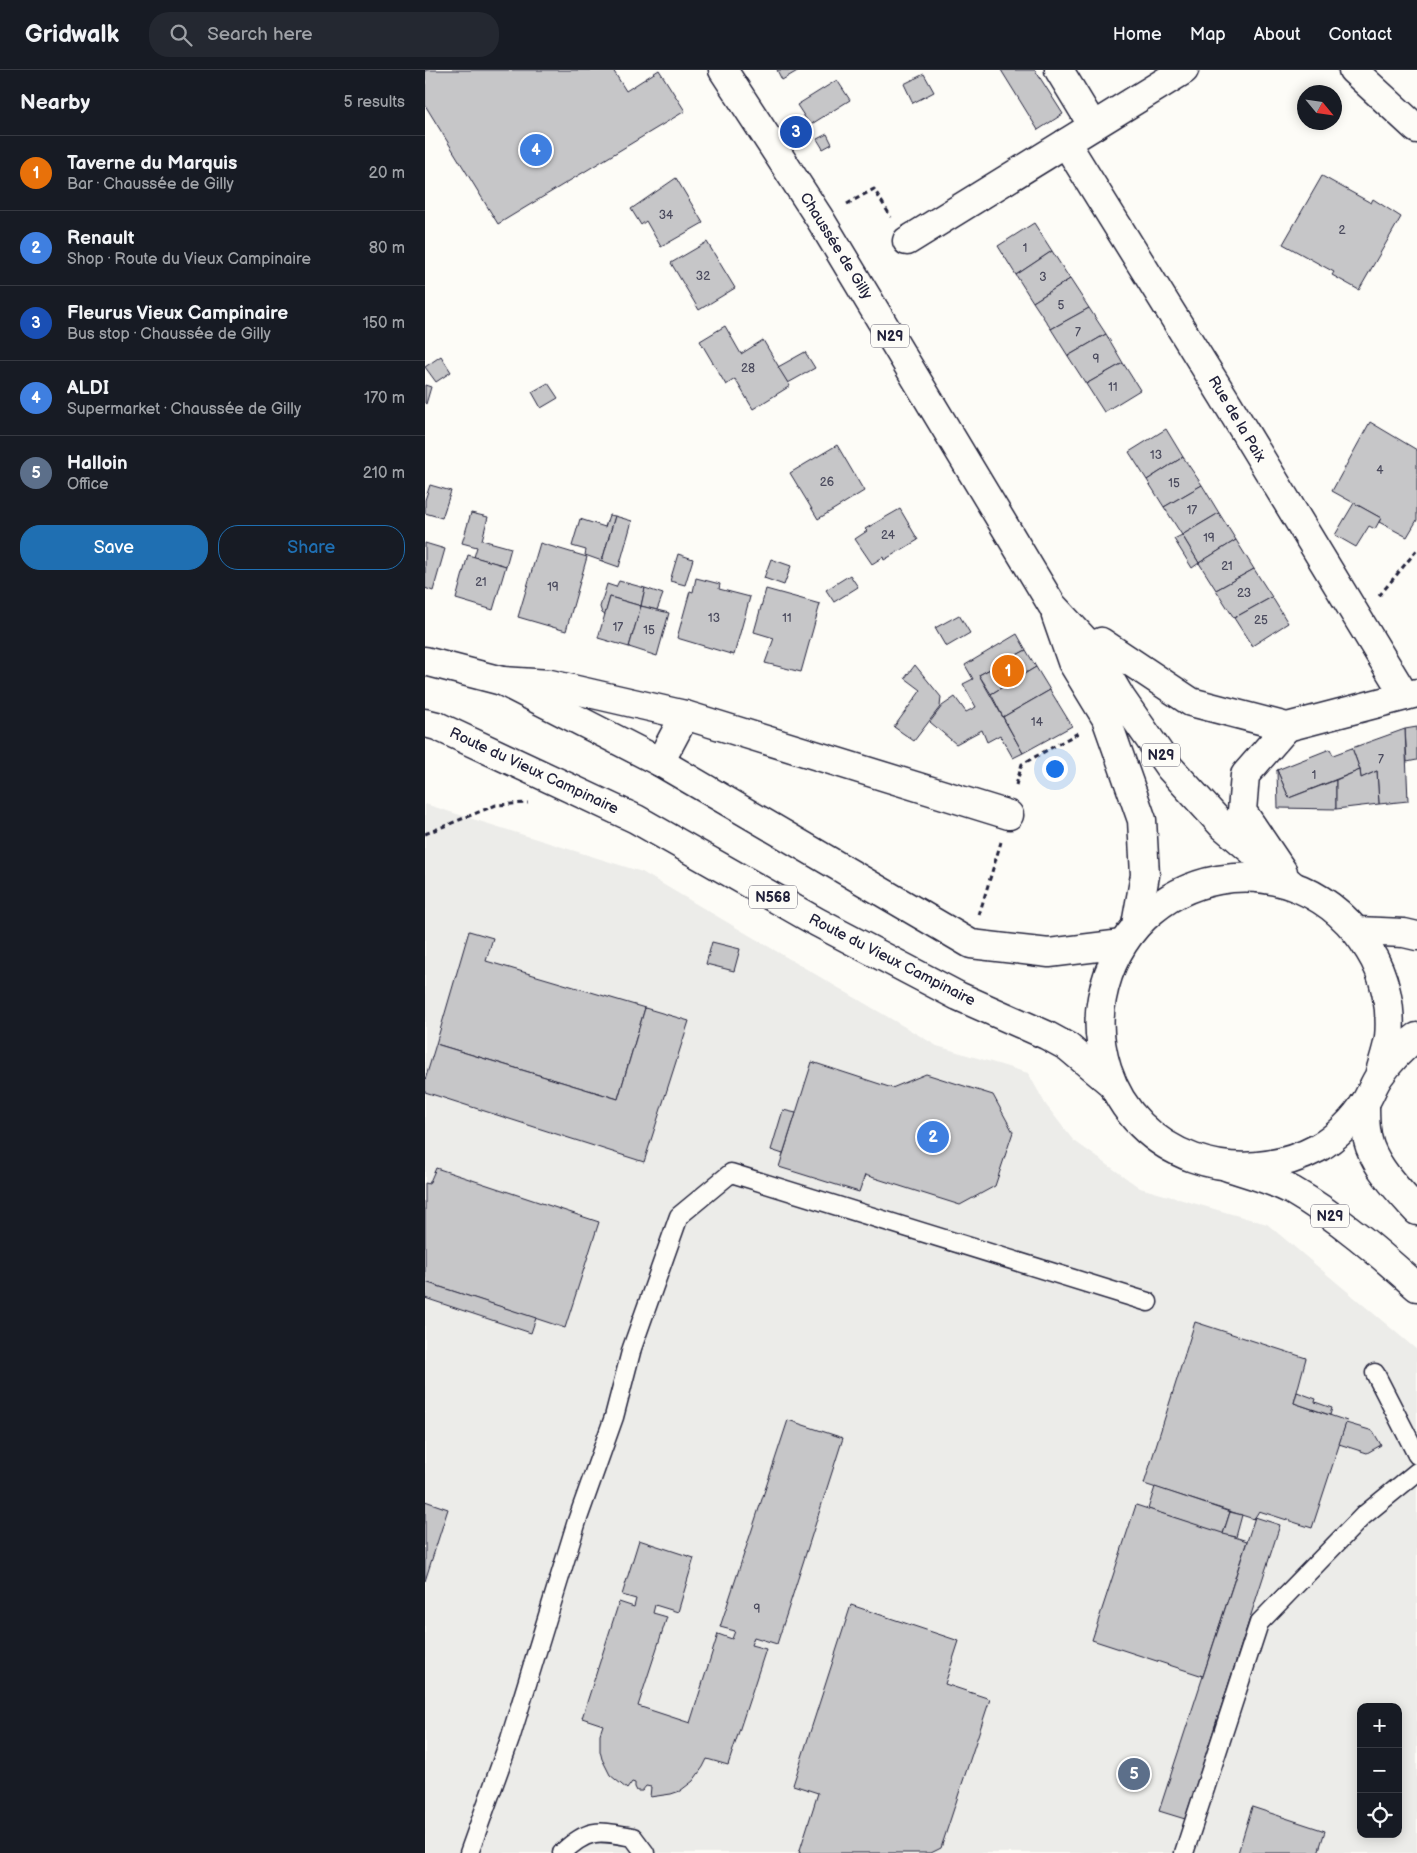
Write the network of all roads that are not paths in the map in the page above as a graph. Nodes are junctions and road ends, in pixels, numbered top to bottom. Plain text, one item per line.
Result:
1 (723, 70) edge
2 (1059, 70) edge
3 (1184, 70) edge
4 (1353, 70) edge
5 (1093, 126) junction
6 (1417, 129) edge
7 (1066, 143) junction
8 (907, 242) road end
9 (1052, 605) junction
10 (1091, 647) junction
11 (425, 661) edge
12 (502, 681) junction
13 (1411, 694) edge
14 (685, 715) junction
15 (425, 723) edge
16 (1287, 727) junction
17 (660, 762) junction
18 (1009, 815) road end
19 (1292, 885) junction
20 (1357, 931) junction
21 (1129, 934) junction
22 (1417, 936) edge
23 (1417, 1038) edge
24 (1379, 1076) junction
25 (1112, 1084) junction
26 (1365, 1104) junction
27 (1228, 1167) junction
28 (1417, 1211) edge
29 (1417, 1287) edge
30 (1148, 1302) dead end
31 (1375, 1373) dead end
32 (1417, 1455) edge
33 (1417, 1472) edge
34 (469, 1853) edge
35 (563, 1853) edge
36 (645, 1853) edge
37 (1183, 1853) edge

1 - 9 main road, Chaussée de Gilly / N29
2 - 5 main road
3 - 5 main road
4 - 6 main road
5 - 7 main road
7 - 8 main road
7 - 13 main road, Rue de la Paix
9 - 10 main road, Chaussée de Gilly / N29
9 - 21 main road, Chaussée de Gilly / N29
10 - 16 main road
10 - 19 main road, Chaussée de Gilly / N29
11 - 12 main road
12 - 14 main road
12 - 17 main road
13 - 16 main road
14 - 17 main road
14 - 18 main road
15 - 25 main road, Route du Vieux Campinaire / N568
16 - 19 main road
17 - 21 main road
19 - 20 main road
19 - 21 main road
20 - 22 main road
20 - 24 main road
21 - 25 main road
23 - 24 main road
24 - 26 main road
25 - 27 main road
26 - 27 main road
26 - 28 main road
27 - 29 main road, N29
30 - 34 lane
31 - 32 lane
33 - 37 lane
35 - 36 lane

